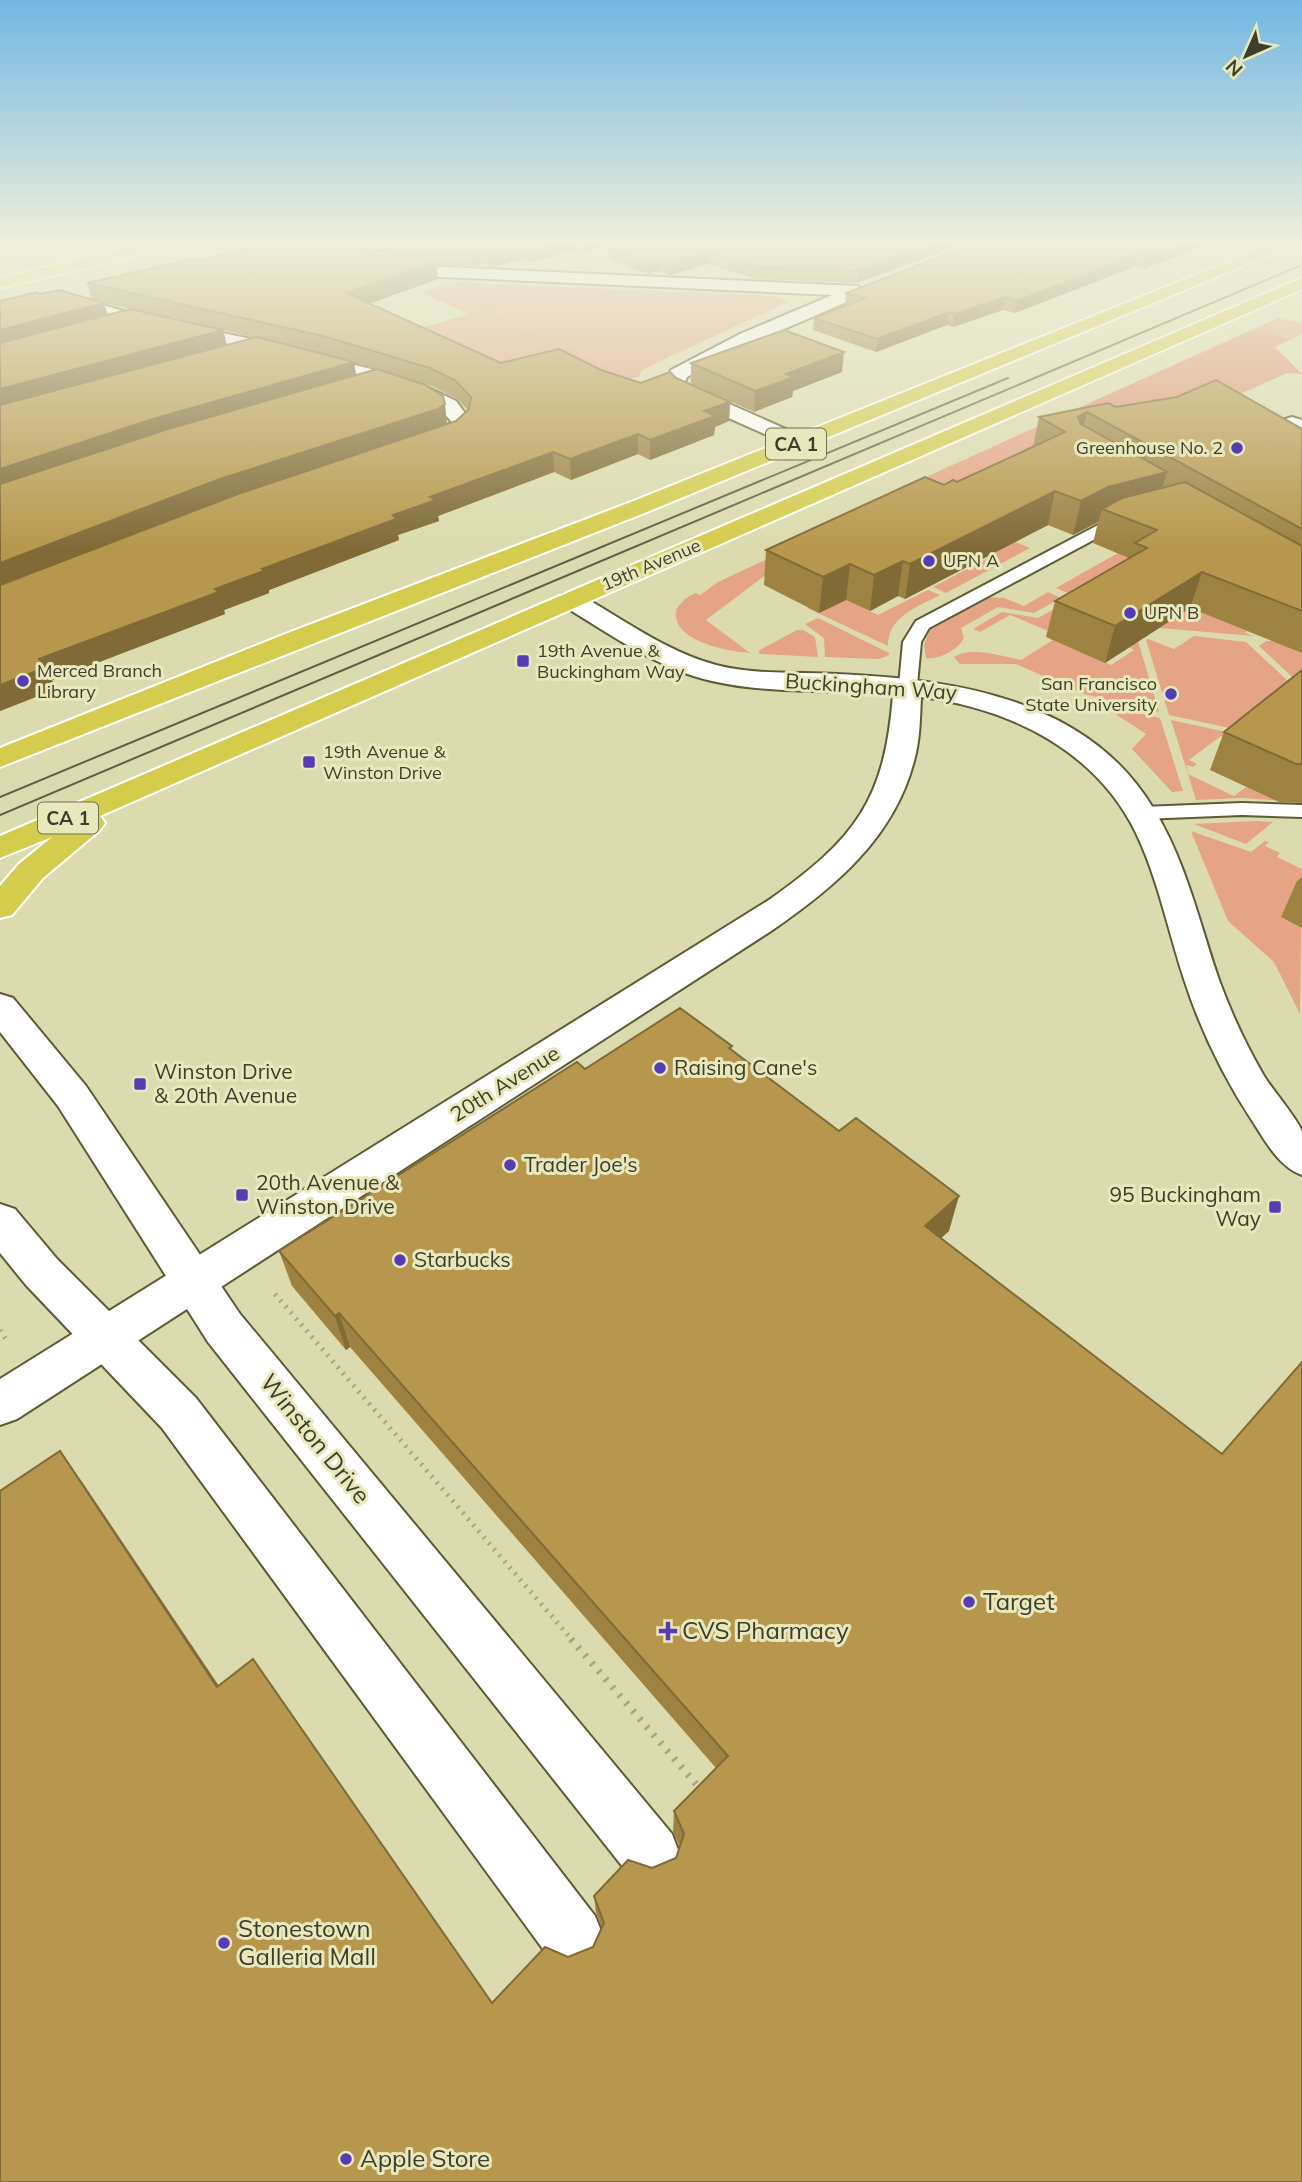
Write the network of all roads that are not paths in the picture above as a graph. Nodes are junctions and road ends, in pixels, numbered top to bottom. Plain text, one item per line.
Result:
1 (263, 346) joint
2 (732, 346) edge
3 (1038, 346) edge
4 (1157, 346) edge
5 (222, 357) edge
6 (384, 380) junction
7 (360, 387) edge
8 (799, 443) junction
9 (408, 449) edge
10 (1142, 517) edge
11 (571, 600) junction
12 (908, 685) junction
13 (0, 758) edge
14 (136, 789) junction
15 (1302, 811) edge
16 (1142, 813) junction
17 (0, 848) edge
18 (0, 907) edge
19 (0, 1007) edge
20 (1302, 1159) edge
21 (0, 1221) edge
22 (193, 1282) junction
23 (107, 1336) junction
24 (0, 1404) edge
25 (651, 1855) dead end
26 (573, 1938) dead end

1 - 5 street
1 - 6 street
2 - 8 street
3 - 8 highway, CA 1
4 - 11 highway, 19th Avenue / CA 1
6 - 7 lane
6 - 9 street
8 - 13 highway, CA 1
10 - 12 lane
11 - 12 street, Buckingham Way
11 - 14 highway, 19th Avenue / CA 1
12 - 16 street, Buckingham Way
12 - 22 street, 20th Avenue
14 - 17 highway, 19th Avenue / CA 1
14 - 18 highway
15 - 16 lane
16 - 20 street, Buckingham Way
19 - 22 street, Winston Drive
21 - 23 street
22 - 23 street, 20th Avenue
22 - 25 street, Winston Drive
23 - 24 street, 20th Avenue
23 - 26 street

